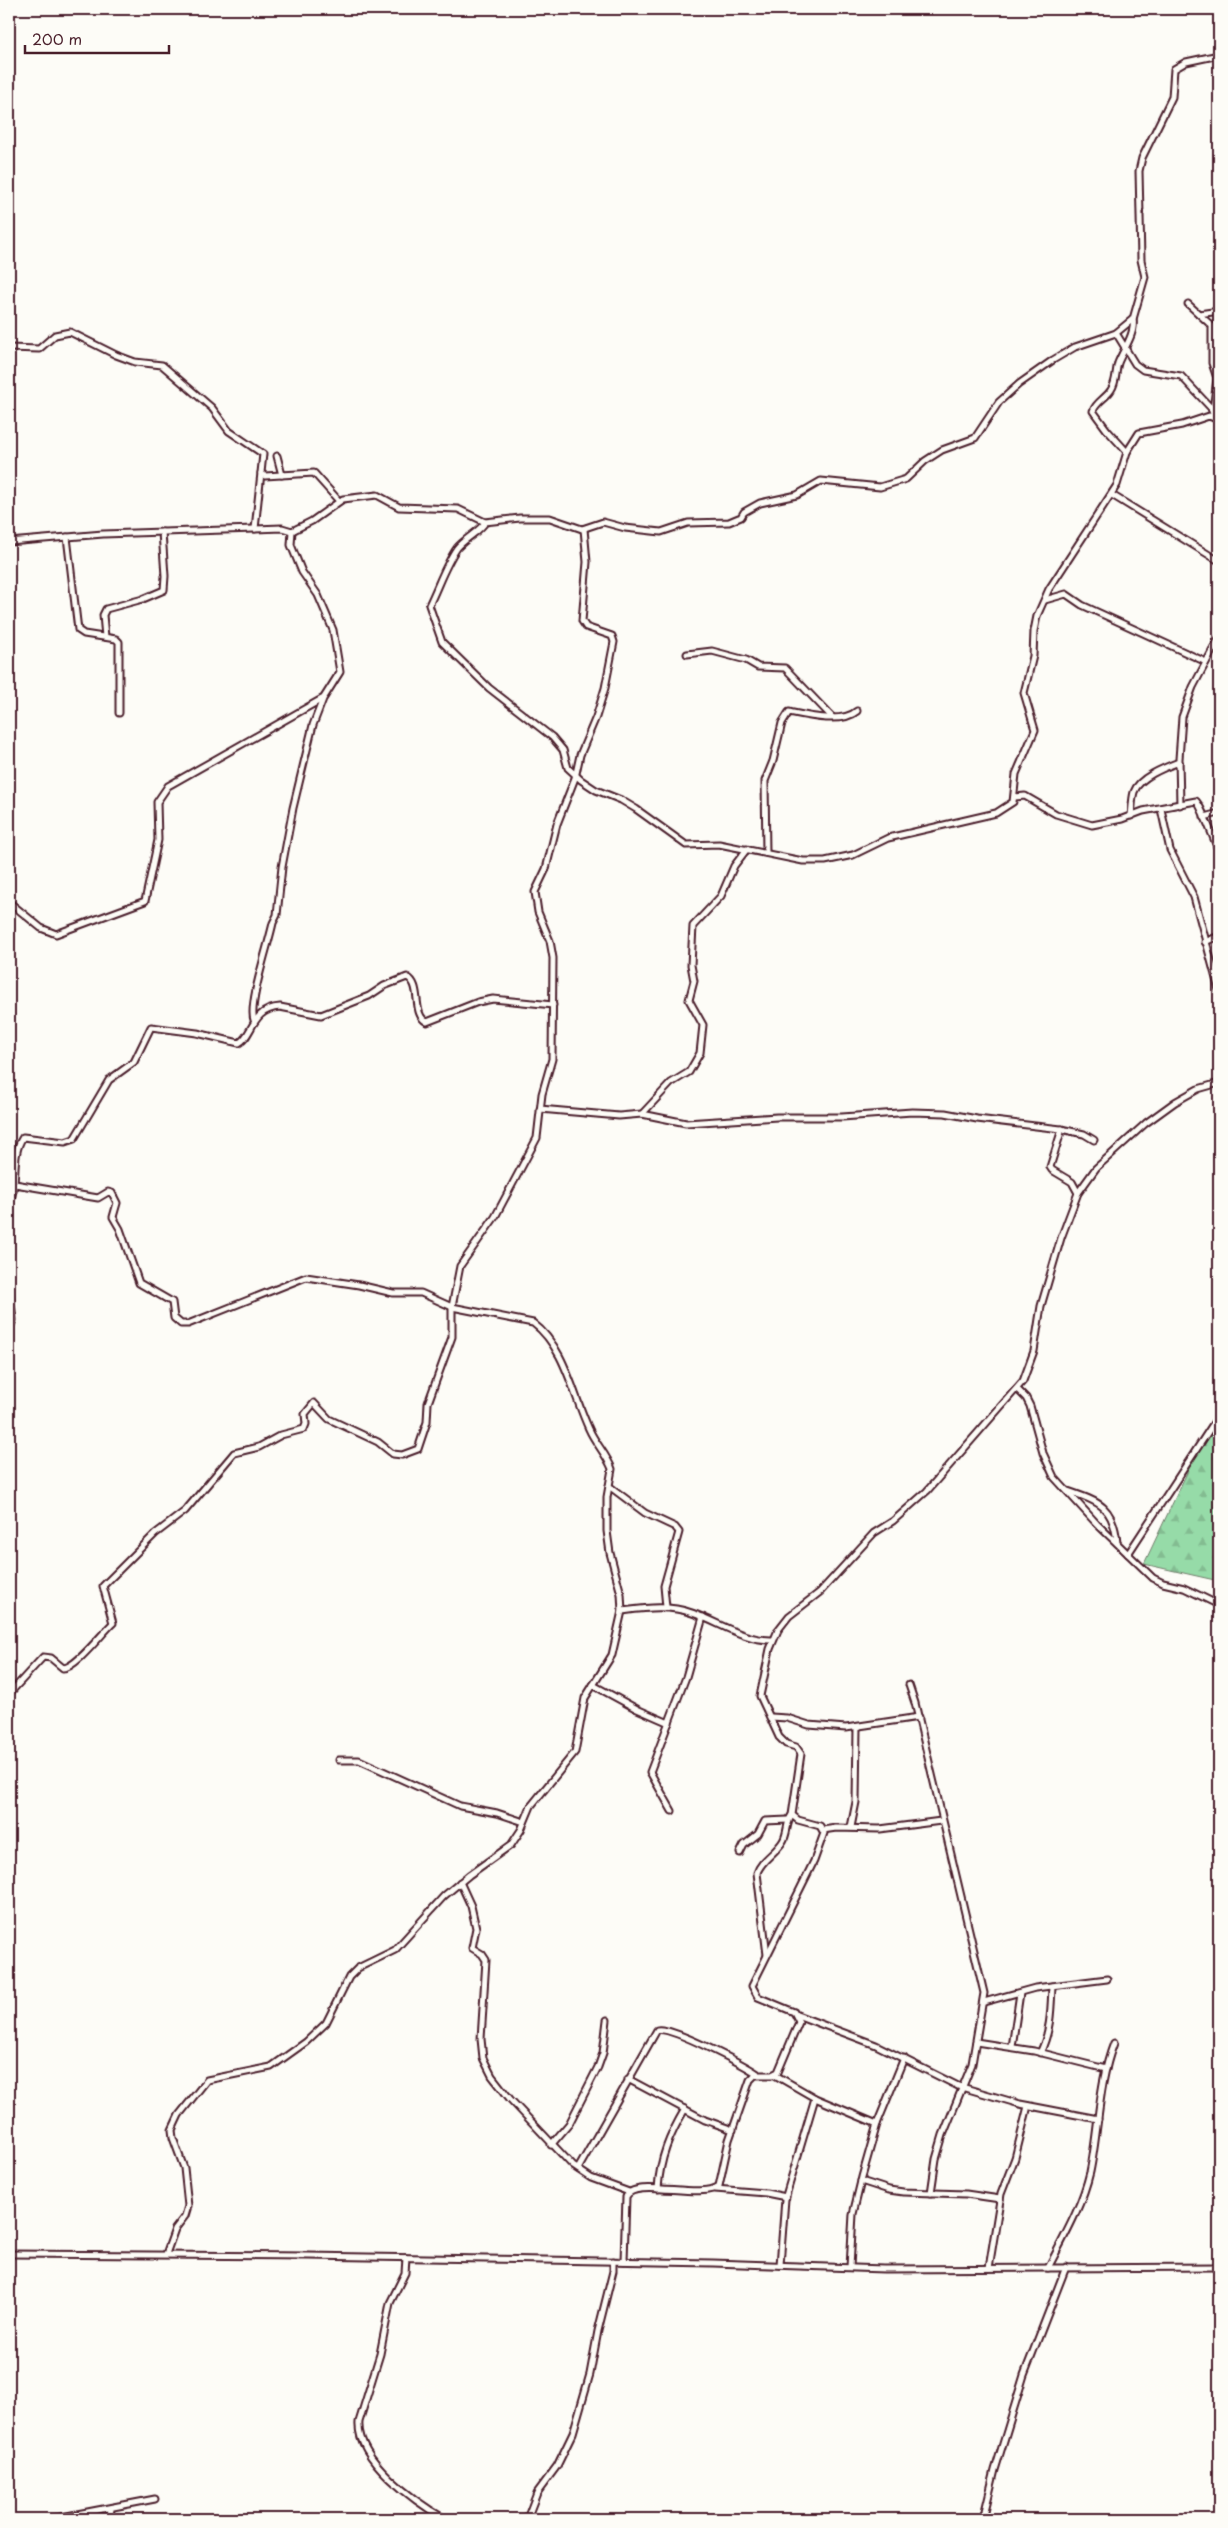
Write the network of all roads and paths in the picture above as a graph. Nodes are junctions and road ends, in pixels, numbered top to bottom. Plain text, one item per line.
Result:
1 (1219, 55) edge
2 (1188, 304) dead end
3 (1219, 310) edge
4 (1199, 314) junction
5 (1133, 319) junction
6 (1116, 333) junction
7 (1125, 347) junction
8 (9, 348) edge
9 (1215, 416) edge
10 (1127, 452) junction
11 (277, 456) dead end
12 (261, 473) junction
13 (282, 475) junction
14 (1112, 495) junction
15 (339, 501) junction
16 (485, 522) junction
17 (255, 528) junction
18 (584, 529) junction
19 (292, 531) junction
20 (162, 532) junction
21 (67, 538) junction
22 (9, 542) edge
23 (1219, 561) edge
24 (1045, 600) junction
25 (105, 637) junction
26 (1219, 638) edge
27 (687, 654) dead end
28 (1206, 662) junction
29 (323, 699) junction
30 (857, 711) dead end
31 (119, 713) dead end
32 (832, 717) junction
33 (1179, 762) junction
34 (576, 776) junction
35 (1015, 796) junction
36 (1180, 805) junction
37 (1161, 809) junction
38 (1219, 813) edge
39 (1131, 816) junction
40 (1204, 817) junction
41 (747, 849) junction
42 (1219, 852) edge
43 (766, 853) junction
44 (9, 902) edge
45 (1219, 936) edge
46 (1205, 942) junction
47 (1219, 990) edge
48 (553, 1005) junction
49 (254, 1020) junction
50 (1219, 1083) edge
51 (540, 1109) junction
52 (642, 1114) junction
53 (1062, 1129) junction
54 (1094, 1140) dead end
55 (15, 1184) junction
56 (1078, 1193) junction
57 (9, 1204) edge
58 (9, 1287) edge
59 (452, 1307) junction
60 (9, 1330) edge
61 (1016, 1389) junction
62 (1219, 1415) edge
63 (609, 1486) junction
64 (1067, 1491) junction
65 (1117, 1544) junction
66 (1128, 1554) junction
67 (1219, 1605) edge
68 (666, 1607) junction
69 (622, 1611) junction
70 (703, 1617) junction
71 (773, 1640) junction
72 (593, 1685) junction
73 (909, 1685) dead end
74 (9, 1694) edge
75 (771, 1717) junction
76 (919, 1718) junction
77 (669, 1723) junction
78 (857, 1727) junction
79 (339, 1760) dead end
80 (672, 1811) dead end
81 (792, 1815) junction
82 (788, 1820) junction
83 (942, 1821) junction
84 (524, 1822) junction
85 (852, 1827) junction
86 (823, 1830) junction
87 (740, 1853) dead end
88 (460, 1882) junction
89 (768, 1955) junction
90 (1107, 1979) dead end
91 (1052, 1986) junction
92 (1020, 1993) junction
93 (984, 2002) junction
94 (797, 2014) junction
95 (607, 2020) dead end
96 (976, 2042) junction
97 (1114, 2043) dead end
98 (1012, 2047) junction
99 (1040, 2053) junction
100 (904, 2058) junction
101 (1106, 2069) junction
102 (758, 2074) junction
103 (775, 2075) junction
104 (628, 2079) junction
105 (962, 2087) junction
106 (815, 2098) junction
107 (1028, 2106) junction
108 (685, 2110) junction
109 (1098, 2119) junction
110 (877, 2124) junction
111 (733, 2130) junction
112 (551, 2145) junction
113 (578, 2169) junction
114 (861, 2181) junction
115 (658, 2189) junction
116 (715, 2189) junction
117 (629, 2192) junction
118 (932, 2193) junction
119 (786, 2197) junction
120 (1000, 2199) junction
121 (9, 2254) edge
122 (166, 2254) junction
123 (406, 2258) junction
124 (613, 2261) junction
125 (624, 2261) junction
126 (780, 2265) junction
127 (1066, 2267) junction
128 (1219, 2267) edge
129 (850, 2268) junction
130 (989, 2268) junction
131 (1048, 2268) junction
132 (155, 2499) dead end
133 (111, 2508) junction
134 (51, 2519) edge
135 (110, 2519) edge
136 (445, 2519) edge
137 (526, 2519) edge
138 (983, 2519) edge

1 - 5 street
2 - 4 street
3 - 4 street
4 - 9 street
5 - 6 street
5 - 7 street
6 - 7 street
6 - 18 street
7 - 9 street
7 - 10 street
8 - 12 street
9 - 10 street
10 - 14 street
11 - 13 street
12 - 13 street
12 - 17 street
13 - 15 street
14 - 23 street
14 - 24 street
15 - 16 street
15 - 19 street
16 - 18 street
16 - 34 street
17 - 19 street
17 - 20 street
18 - 34 street
19 - 29 street
20 - 21 street
20 - 25 street
21 - 22 street
21 - 25 street
24 - 28 street
24 - 35 street
25 - 31 street
26 - 28 street
27 - 32 street
28 - 33 street
29 - 44 street
29 - 49 street
30 - 32 street
32 - 43 street
33 - 36 street
33 - 39 street
34 - 41 street
34 - 48 street
35 - 39 street
35 - 43 street
36 - 37 street
36 - 40 street
37 - 39 street
37 - 46 street
38 - 40 street
40 - 42 street
41 - 43 street
41 - 52 street
45 - 46 street
46 - 47 street
48 - 49 street
48 - 51 street
49 - 55 street
50 - 56 street
51 - 52 street
51 - 59 street
52 - 53 street
53 - 54 street
53 - 56 street
55 - 57 street
55 - 59 street
56 - 61 street
58 - 60 street
59 - 63 street
59 - 74 street
61 - 64 street
61 - 71 street
62 - 66 street
63 - 68 street
63 - 69 street
64 - 65 street
64 - 65 street
65 - 66 street
66 - 67 street
68 - 69 street
68 - 70 street
69 - 72 street
70 - 71 street
70 - 77 street
71 - 75 street
72 - 77 street
72 - 84 street
73 - 76 street
75 - 78 street
75 - 81 street
76 - 78 street
76 - 83 street
77 - 80 street
78 - 85 street
79 - 84 street
81 - 82 street
81 - 86 street
82 - 87 street
82 - 89 street
83 - 85 street
83 - 93 street
84 - 88 street
85 - 86 street
86 - 89 street
88 - 112 street
88 - 122 street
89 - 94 street
90 - 91 street
91 - 92 street
91 - 99 street
92 - 93 street
92 - 98 street
93 - 96 street
94 - 100 street
94 - 103 street
95 - 112 street
96 - 98 street
96 - 105 street
97 - 101 street
98 - 99 street
99 - 101 street
100 - 105 street
100 - 110 street
101 - 109 street
102 - 103 street
102 - 104 street
102 - 111 street
103 - 106 street
104 - 108 street
104 - 113 street
105 - 107 street
105 - 118 street
106 - 110 street
106 - 119 street
107 - 109 street
107 - 120 street
108 - 111 street
108 - 115 street
109 - 131 street
110 - 114 street
111 - 116 street
112 - 113 street
113 - 117 street
114 - 118 street
114 - 129 street
115 - 116 street
115 - 117 street
116 - 119 street
117 - 125 street
118 - 120 street
119 - 126 street
120 - 130 street
121 - 122 street
122 - 123 street
123 - 124 street
123 - 136 street
124 - 125 street
124 - 137 street
125 - 126 street
126 - 129 street
127 - 128 street
127 - 131 street
127 - 138 street
129 - 130 street
130 - 131 street
132 - 133 street
133 - 134 street
133 - 135 street

